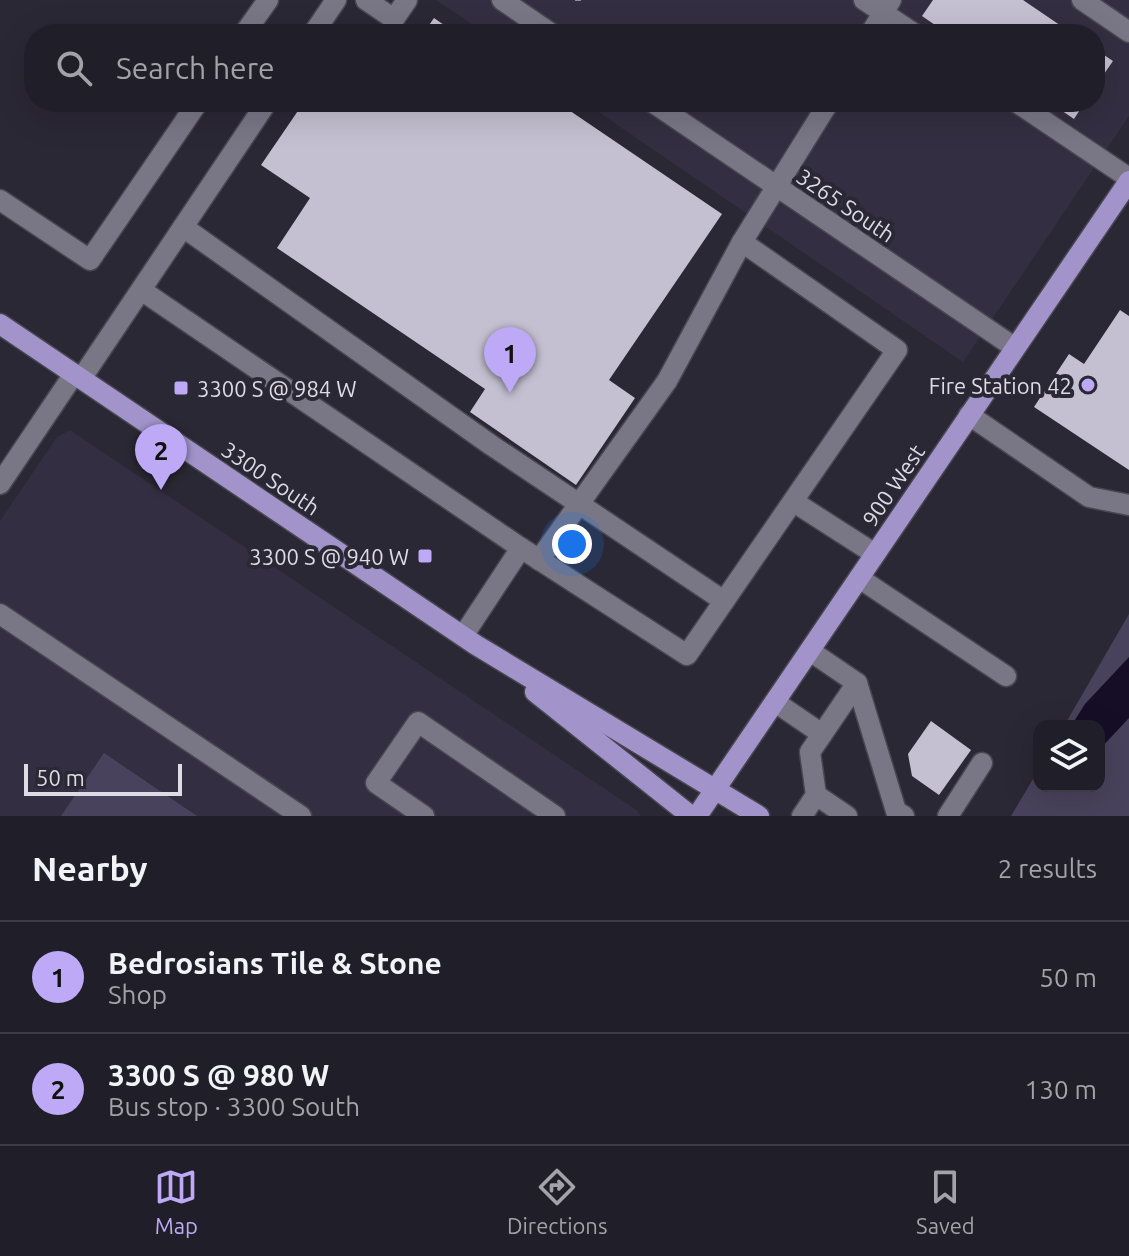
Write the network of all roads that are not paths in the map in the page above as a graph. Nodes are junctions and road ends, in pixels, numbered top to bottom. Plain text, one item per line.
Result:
1 (268, 0) edge
2 (336, 0) edge
3 (366, 0) edge
4 (407, 0) edge
5 (502, 0) edge
6 (864, 0) edge
7 (1082, 0) edge
8 (887, 6) edge
9 (251, 24) edge
10 (320, 24) edge
11 (537, 24) edge
12 (876, 24) edge
13 (905, 24) edge
14 (1129, 32) edge
15 (191, 112) edge
16 (260, 112) edge
17 (667, 112) edge
18 (823, 112) edge
19 (1031, 112) edge
20 (1129, 179) edge
21 (777, 186) junction
22 (0, 200) edge
23 (183, 227) junction
24 (742, 242) junction
25 (141, 290) junction
26 (0, 324) edge
27 (1014, 347) junction
28 (77, 377) junction
29 (969, 415) junction
30 (0, 484) edge
31 (794, 502) junction
32 (580, 505) junction
33 (1129, 505) edge
34 (521, 548) junction
35 (875, 554) junction
36 (539, 560) junction
37 (859, 578) junction
38 (724, 601) junction
39 (0, 614) edge
40 (470, 640) junction
41 (810, 651) junction
42 (1006, 676) dead end
43 (857, 683) junction
44 (775, 702) junction
45 (822, 734) junction
46 (982, 763) dead end
47 (718, 788) junction
48 (816, 795) junction
49 (898, 814) edge
50 (301, 816) edge
51 (424, 816) edge
52 (555, 816) edge
53 (691, 816) edge
54 (697, 816) edge
55 (759, 816) edge
56 (802, 816) edge
57 (847, 816) edge
58 (948, 816) edge

1 - 9 street
2 - 10 street
3 - 4 street
5 - 11 street
6 - 8 street
7 - 14 street
8 - 12 street
8 - 13 street
15 - 22 street
16 - 23 street
17 - 21 street, 3265 South
18 - 21 street
19 - 20 street
20 - 27 main road, 900 West
21 - 24 street
21 - 27 street, 3265 South
23 - 25 street
23 - 32 street
24 - 31 street
24 - 32 street
25 - 28 street
25 - 34 street
26 - 28 main road, 3300 South
27 - 29 main road, 900 West
28 - 30 street
28 - 40 main road, 3300 South
29 - 33 street
29 - 35 main road, 900 West
31 - 35 street
31 - 38 street
32 - 36 street
32 - 38 street
34 - 36 street
34 - 40 street
35 - 37 main road, 900 West
36 - 38 street
37 - 41 main road, 900 West
37 - 42 street
39 - 50 street
40 - 47 main road, 3300 South
40 - 53 main road, 3300 South
41 - 43 street
41 - 44 main road, 900 West
43 - 45 street
43 - 49 street
44 - 45 street
44 - 47 main road, 900 West
45 - 48 street
46 - 58 street
47 - 54 main road, 900 West
47 - 55 main road, 3300 South
48 - 56 street
48 - 57 street
51 - 52 street

